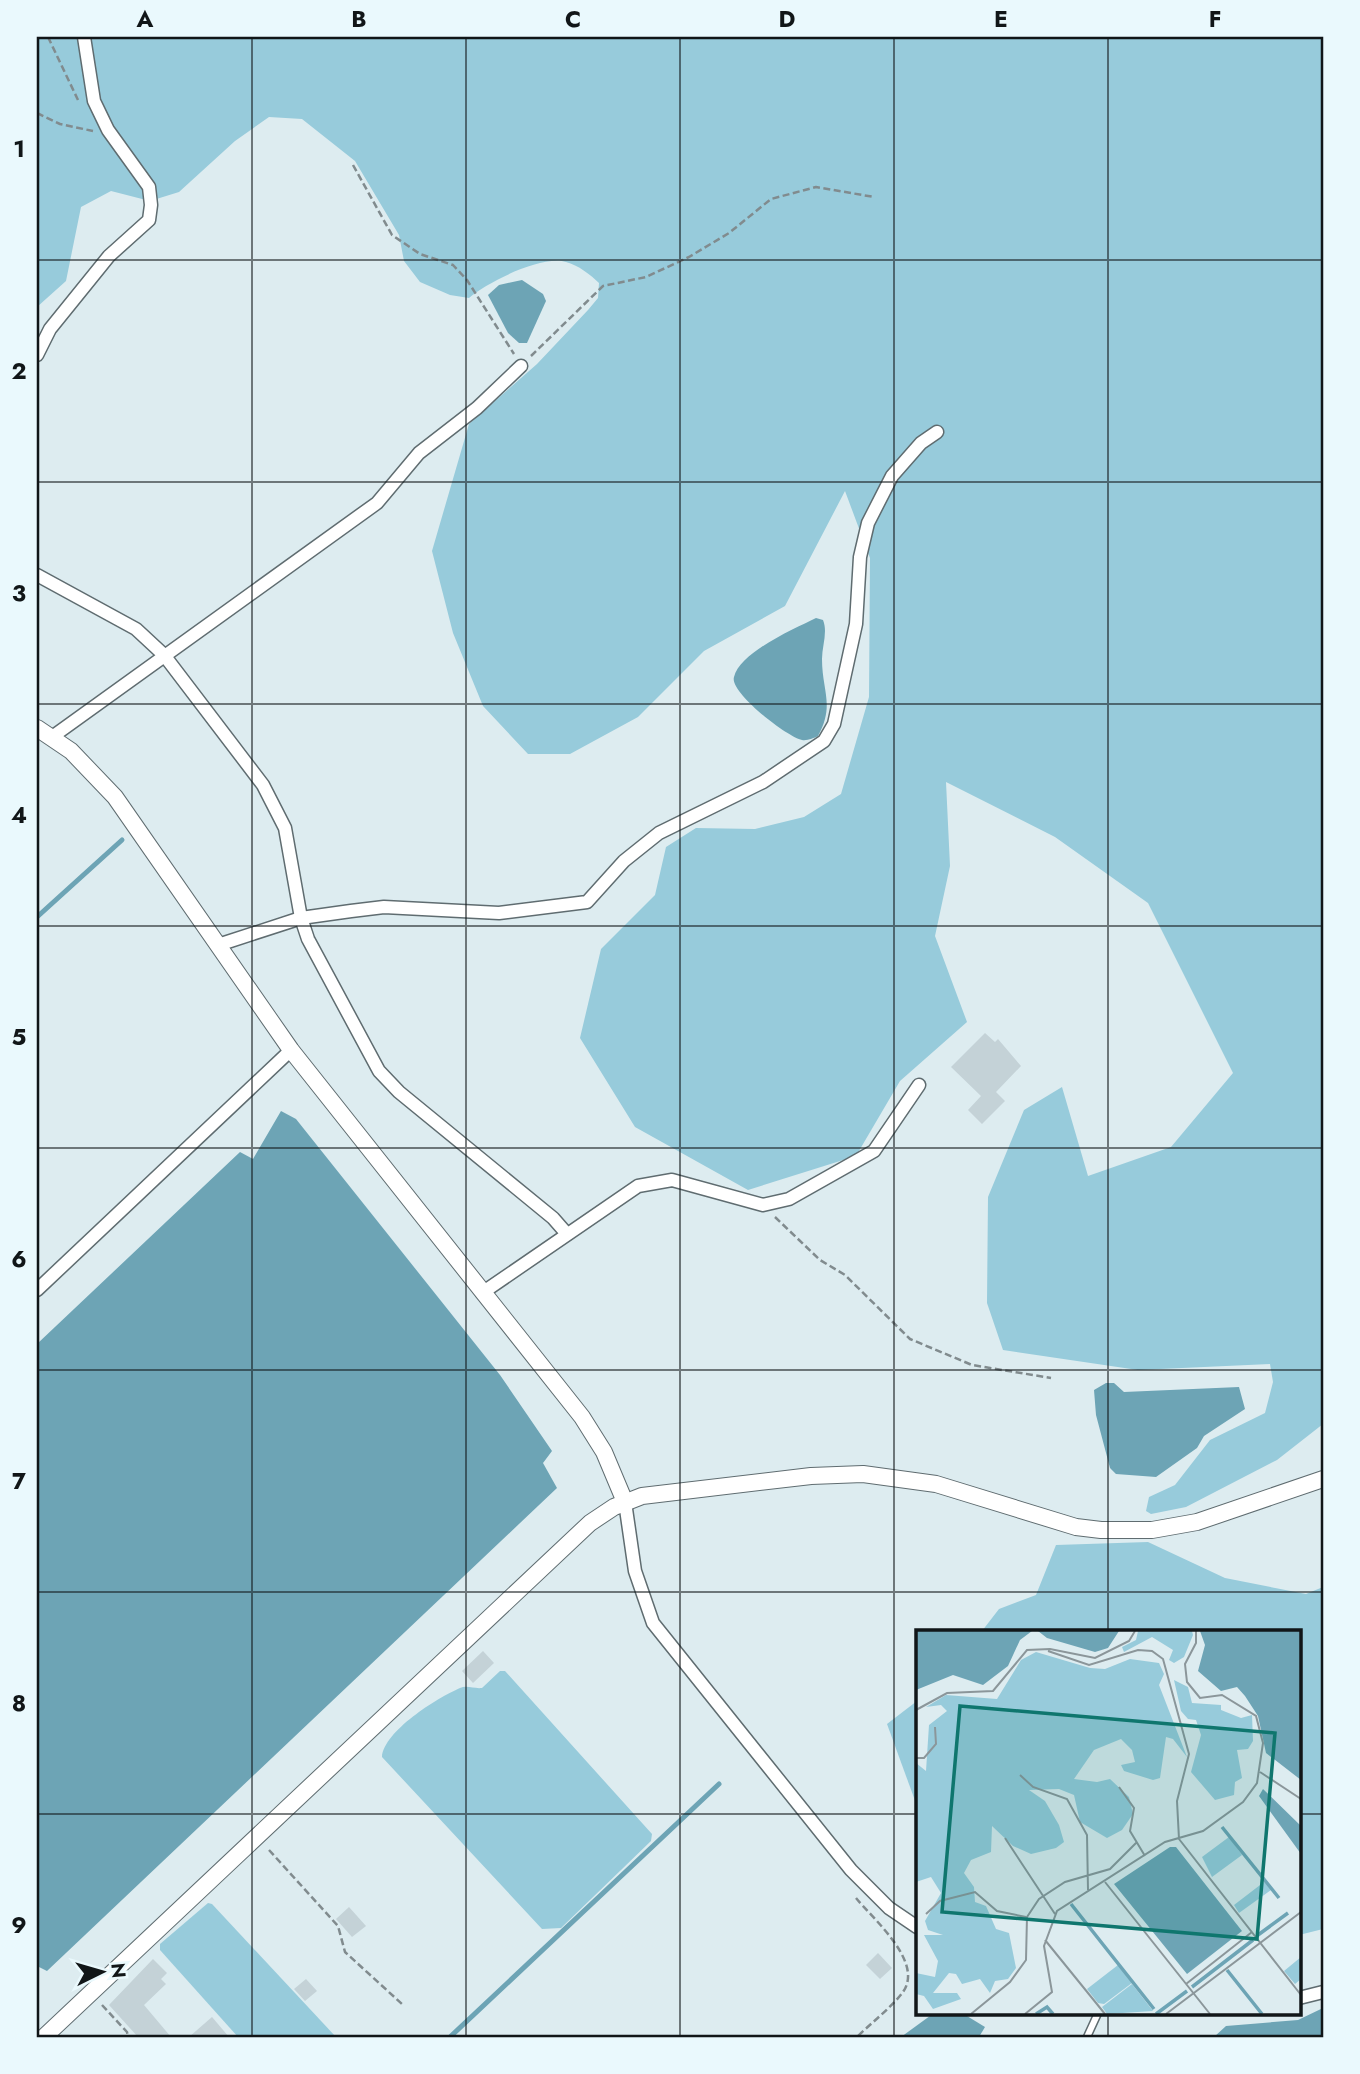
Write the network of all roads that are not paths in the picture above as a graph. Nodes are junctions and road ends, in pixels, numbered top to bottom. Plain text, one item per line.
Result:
1 (84, 37) edge
2 (37, 355) edge
3 (521, 366) road end
4 (937, 432) dead end
5 (37, 575) edge
6 (164, 655) junction
7 (37, 727) edge
8 (52, 737) junction
9 (301, 918) junction
10 (218, 945) junction
11 (291, 1050) junction
12 (919, 1085) dead end
13 (567, 1234) junction
14 (37, 1290) edge
15 (482, 1293) junction
16 (1323, 1479) edge
17 (625, 1502) junction
18 (916, 1926) edge
19 (1323, 1992) edge
20 (1300, 1998) edge
21 (1098, 2014) edge
22 (37, 2033) edge
23 (43, 2037) edge
24 (1087, 2037) edge

1 - 2 street
3 - 6 street
4 - 9 street
5 - 6 street
6 - 8 street
6 - 9 street
7 - 8 street
8 - 10 street
9 - 10 street
9 - 13 street
10 - 11 street
11 - 14 street
11 - 15 street
12 - 13 street
13 - 15 street
15 - 17 street
16 - 17 street
17 - 18 street
17 - 23 street
19 - 20 street
21 - 24 lane
22 - 23 lane

